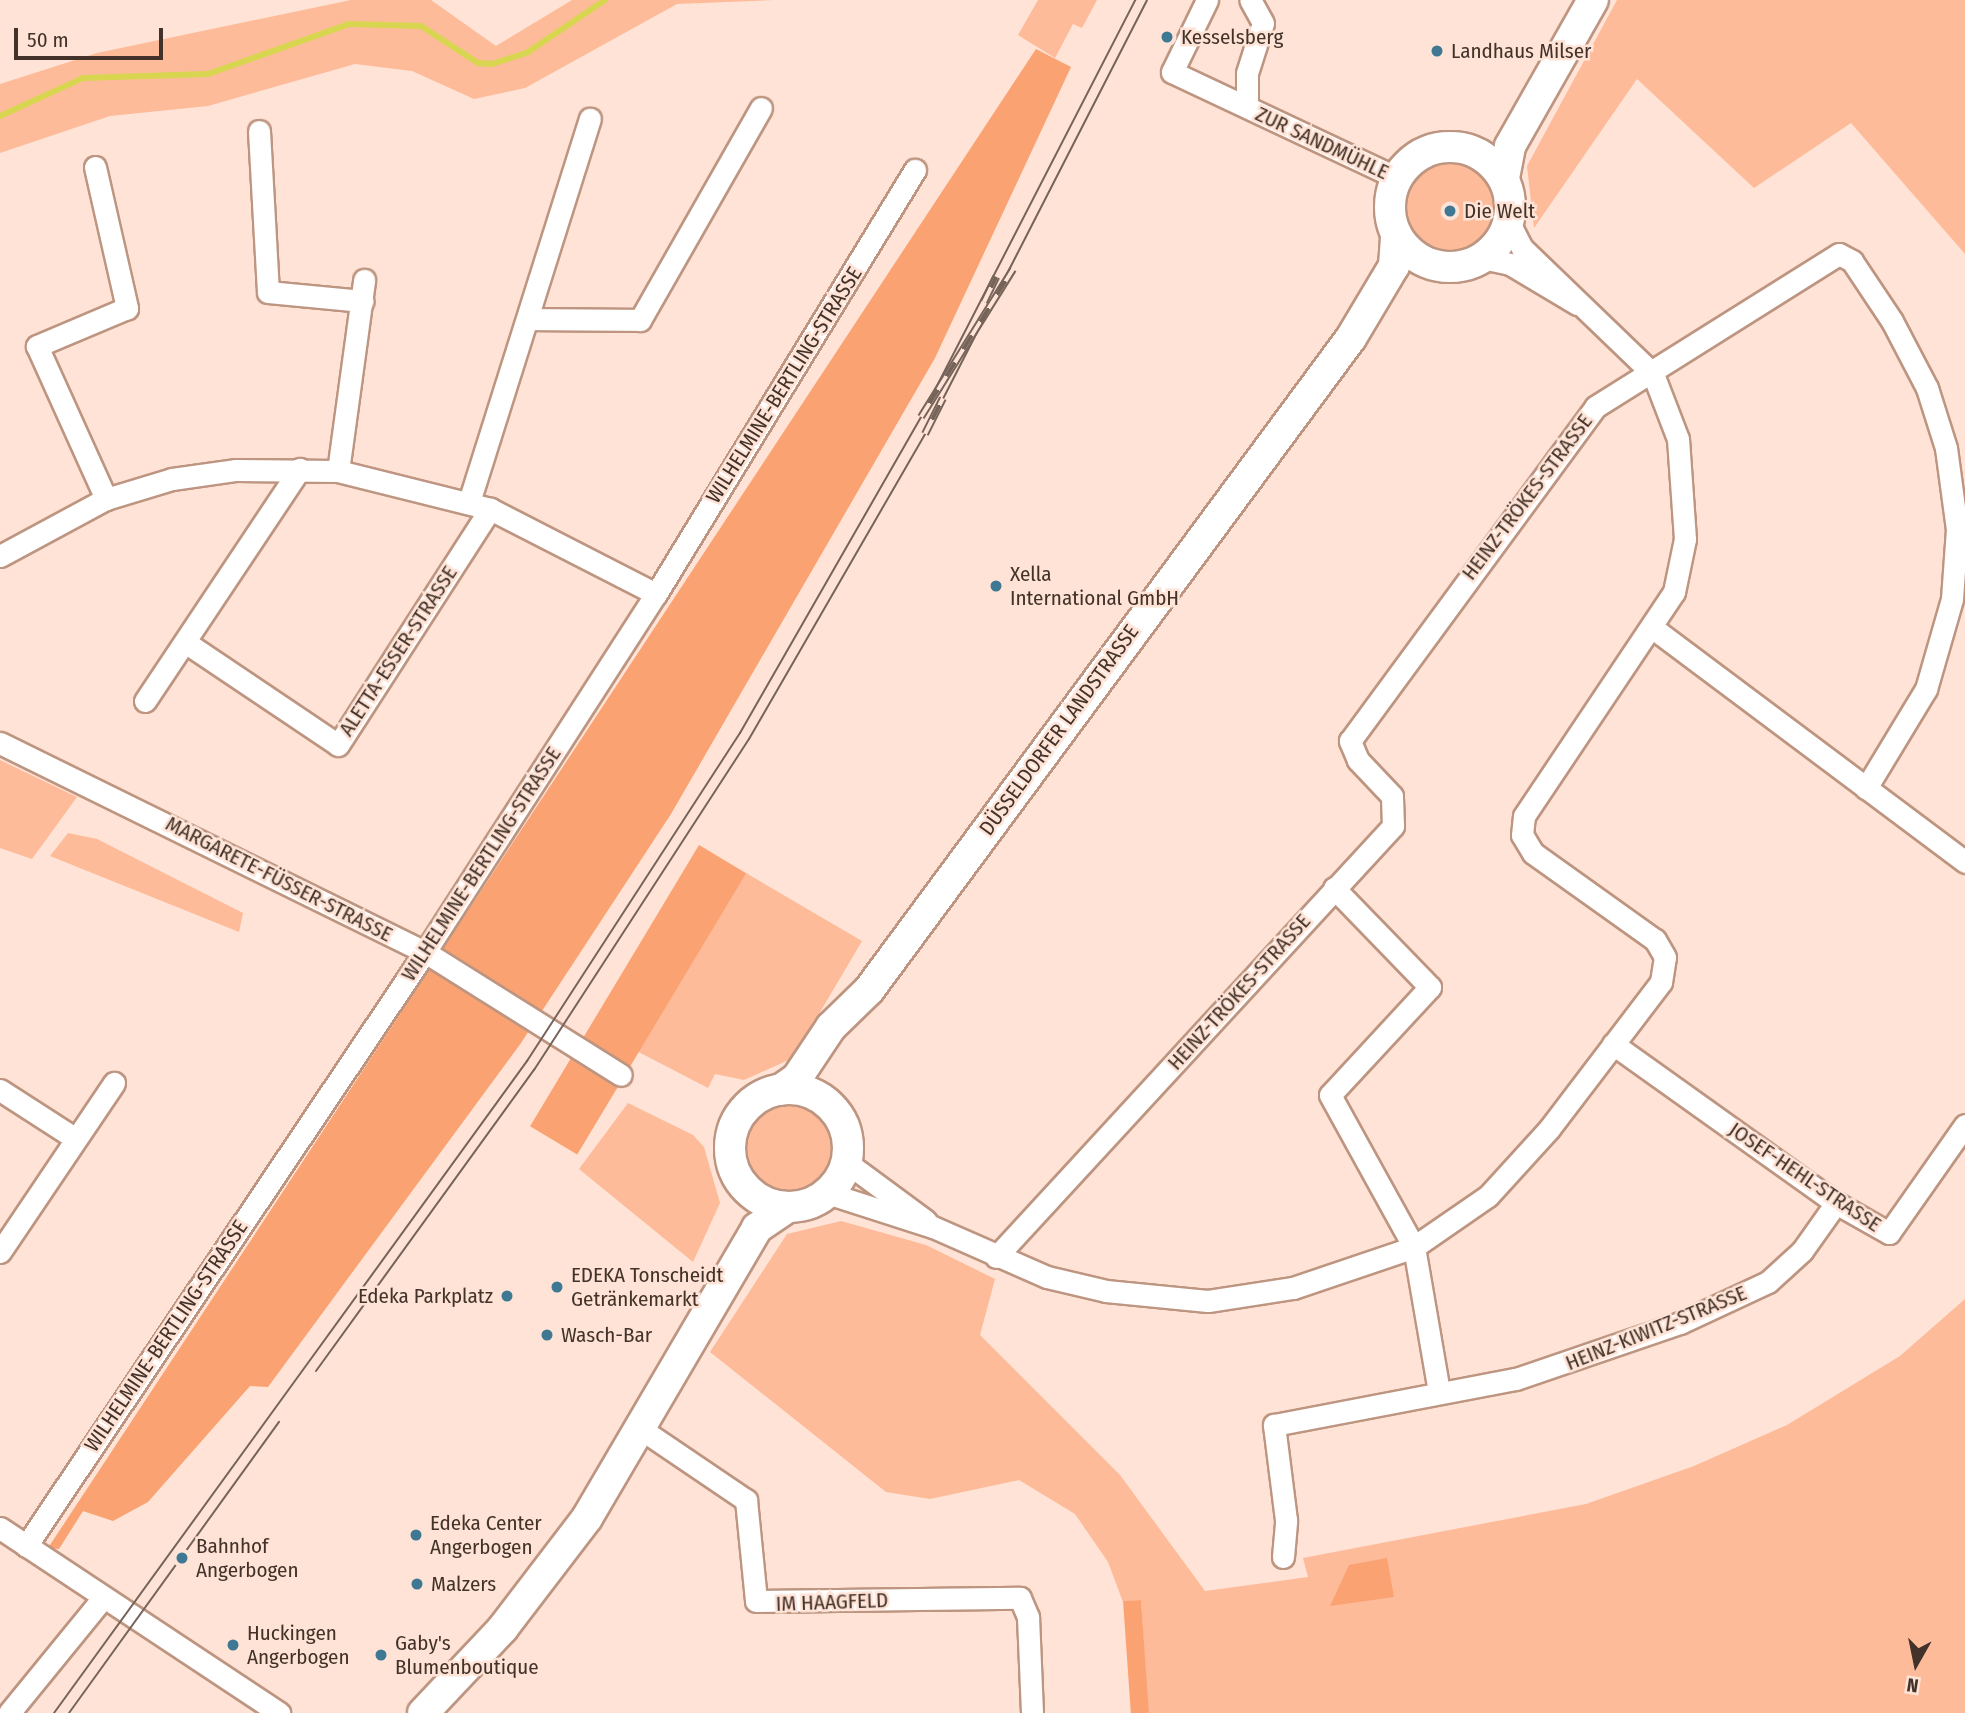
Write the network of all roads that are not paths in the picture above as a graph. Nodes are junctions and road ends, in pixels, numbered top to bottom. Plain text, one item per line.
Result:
1 (1207, 0) edge
2 (1250, 0) edge
3 (1593, 0) edge
4 (1553, 66) junction
5 (1247, 107) junction
6 (761, 108) dead end
7 (590, 119) dead end
8 (259, 131) dead end
9 (1465, 148) junction
10 (95, 167) dead end
11 (915, 170) dead end
12 (1397, 178) junction
13 (1504, 178) junction
14 (1509, 222) junction
15 (1396, 234) junction
16 (1482, 258) junction
17 (1437, 266) junction
18 (1583, 307) junction
19 (532, 319) junction
20 (1351, 338) junction
21 (1653, 374) junction
22 (300, 469) junction
23 (338, 471) junction
24 (106, 499) junction
25 (469, 502) junction
26 (490, 509) junction
27 (0, 556) edge
28 (656, 594) junction
29 (1654, 629) junction
30 (185, 642) junction
31 (145, 701) dead end
32 (0, 743) edge
33 (1866, 788) junction
34 (1965, 862) edge
35 (1334, 888) junction
36 (425, 952) junction
37 (869, 990) junction
38 (1613, 1044) junction
39 (621, 1075) dead end
40 (114, 1083) dead end
41 (0, 1090) edge
42 (780, 1090) junction
43 (827, 1103) junction
44 (1965, 1125) edge
45 (76, 1139) junction
46 (846, 1162) junction
47 (741, 1183) junction
48 (827, 1193) junction
49 (1836, 1203) junction
50 (788, 1207) junction
51 (933, 1227) junction
52 (1414, 1247) junction
53 (0, 1252) edge
54 (996, 1257) junction
55 (705, 1311) junction
56 (1439, 1392) junction
57 (641, 1429) junction
58 (0, 1528) edge
59 (26, 1546) junction
60 (1283, 1557) dead end
61 (100, 1600) junction
62 (9, 1713) edge
63 (279, 1713) edge
64 (424, 1713) edge
65 (1032, 1713) edge

1 - 5 street, ZUR SANDMÜHLE
2 - 5 street, ZUR SANDMÜHLE
3 - 4 main road
4 - 9 main road
4 - 13 main road
5 - 12 street, ZUR SANDMÜHLE
6 - 19 street
7 - 19 street
8 - 23 street
9 - 12 main road
9 - 13 main road
10 - 24 street
11 - 28 street, WILHELMINE-BERTLING-STRASSE
12 - 15 main road
13 - 14 main road
14 - 16 main road
14 - 18 street
15 - 17 main road
15 - 20 main road, DÜSSELDORFER LANDSTRASSE
16 - 17 main road
16 - 18 street
17 - 20 main road, DÜSSELDORFER LANDSTRASSE
18 - 21 street
19 - 25 street
20 - 37 main road, DÜSSELDORFER LANDSTRASSE
21 - 29 street
21 - 33 street, HEINZ-TRÖKES-STRASSE
21 - 35 street, HEINZ-TRÖKES-STRASSE
22 - 23 street
22 - 24 street
22 - 30 street
23 - 25 street
24 - 27 street
25 - 26 street
26 - 28 street
26 - 30 street, ALETTA-ESSER-STRASSE
28 - 36 street, WILHELMINE-BERTLING-STRASSE
29 - 33 street
29 - 38 street
30 - 31 street
32 - 36 street, MARGARETE-FÜSSER-STRASSE
33 - 34 street
35 - 52 street
35 - 54 street, HEINZ-TRÖKES-STRASSE
36 - 39 street, MARGARETE-FÜSSER-STRASSE
36 - 59 street, WILHELMINE-BERTLING-STRASSE
37 - 42 main road, DÜSSELDORFER LANDSTRASSE
37 - 43 main road, DÜSSELDORFER LANDSTRASSE
38 - 49 street, JOSEF-HEHL-STRASSE
38 - 52 street
40 - 45 street
41 - 45 street
42 - 43 main road
42 - 47 main road
43 - 46 main road
44 - 49 street, JOSEF-HEHL-STRASSE
45 - 53 street
46 - 48 main road
46 - 51 street
47 - 50 main road
47 - 55 main road
48 - 50 main road
48 - 51 street
49 - 56 street, HEINZ-KIWITZ-STRASSE
50 - 55 main road
51 - 54 street
52 - 54 street
52 - 56 street
55 - 57 main road
56 - 60 street, HEINZ-KIWITZ-STRASSE
57 - 64 main road
57 - 65 street, IM HAAGFELD
58 - 59 street
59 - 61 street
61 - 62 street
61 - 63 street

